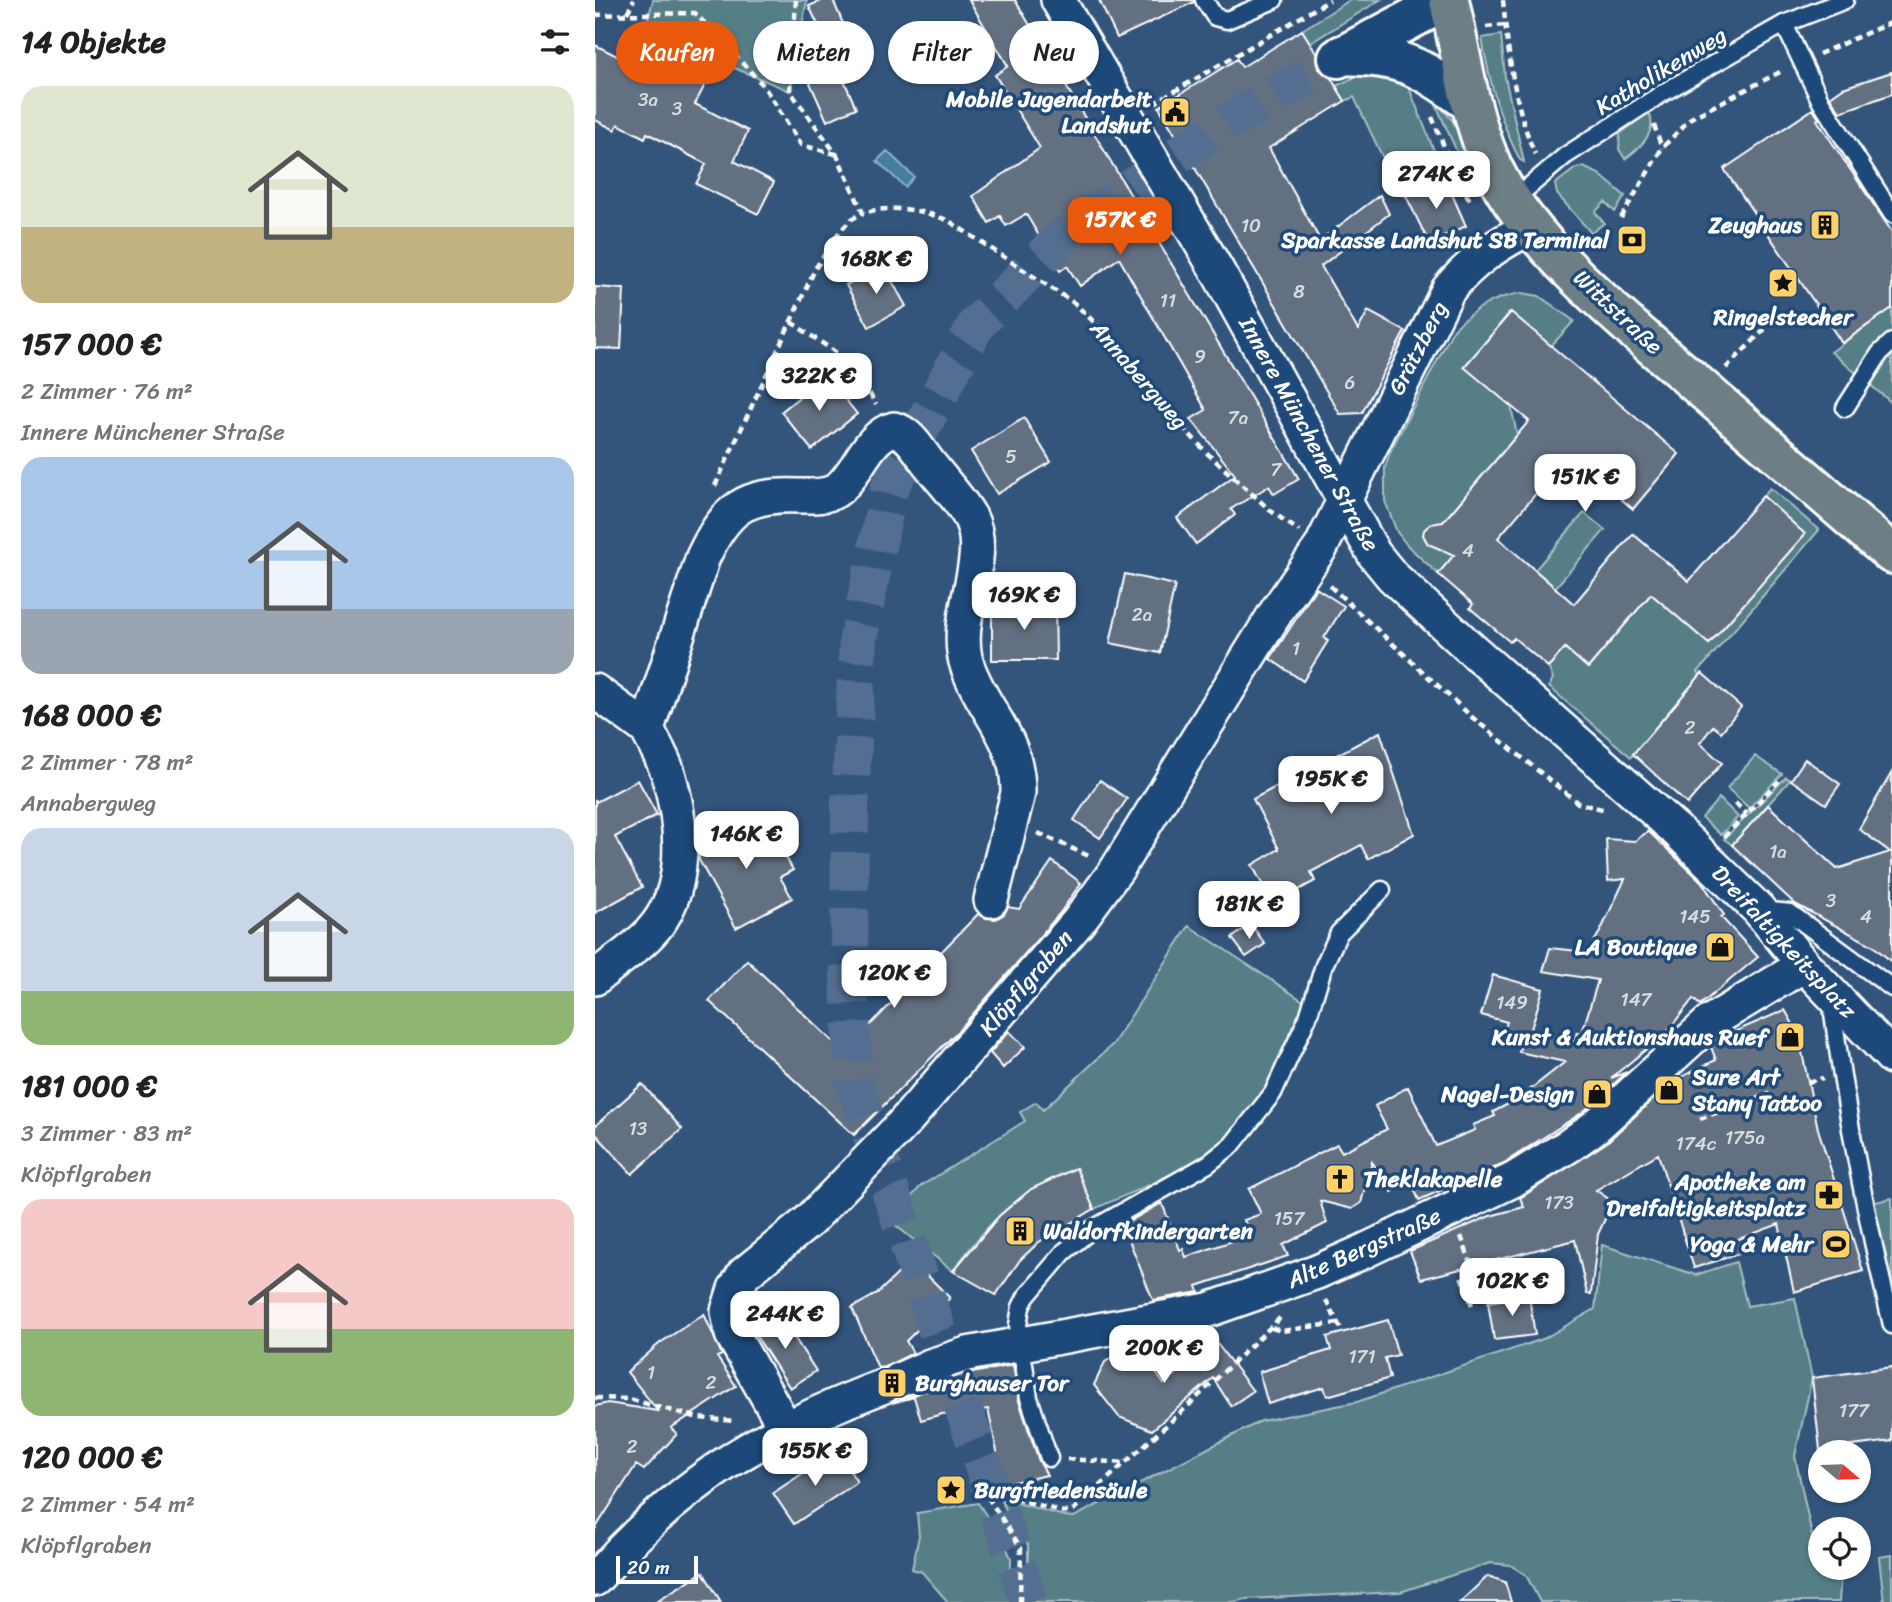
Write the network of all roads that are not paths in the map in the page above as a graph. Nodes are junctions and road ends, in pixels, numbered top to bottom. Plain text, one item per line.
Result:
1 (1058, 0) edge
2 (1204, 0) edge
3 (1274, 0) edge
4 (1448, 0) edge
5 (1845, 0) edge
6 (1784, 24) junction
7 (1471, 103) junction
8 (1522, 214) junction
9 (1892, 214) edge
10 (1892, 342) edge
11 (1845, 408) dead end
12 (1343, 502) junction
13 (1892, 554) edge
14 (595, 691) edge
15 (647, 729) junction
16 (1674, 828) joint
17 (1382, 890) dead end
18 (991, 900) dead end
19 (1758, 909) junction
20 (1804, 965) junction
21 (595, 978) edge
22 (1892, 988) edge
23 (1830, 993) junction
24 (1892, 1057) edge
25 (1892, 1325) edge
26 (1021, 1343) junction
27 (785, 1427) junction
28 (1049, 1458) road end
29 (595, 1579) edge

1 - 12 street, Innere Münchener Straße
2 - 3 lane
4 - 7 main road, Wittstraße
4 - 7 main road
5 - 6 lane, Katholikenweg
6 - 8 lane, Katholikenweg
6 - 9 lane
7 - 8 main road, Wittstraße
8 - 12 street, Grätzberg
8 - 13 main road, Wittstraße
10 - 11 lane
12 - 16 street, Innere Münchener Straße
12 - 27 street, Klöpflgraben
14 - 15 street
15 - 18 street
15 - 21 street
16 - 19 street, Dreifaltigkeitsplatz
17 - 26 lane
19 - 20 street, Dreifaltigkeitsplatz
19 - 22 lane
20 - 23 street, Dreifaltigkeitsplatz
20 - 26 street, Alte Bergstraße
23 - 24 street, Dreifaltigkeitsplatz
23 - 25 lane
26 - 27 street, Alte Bergstraße
26 - 28 lane
27 - 29 street, Alte Bergstraße

